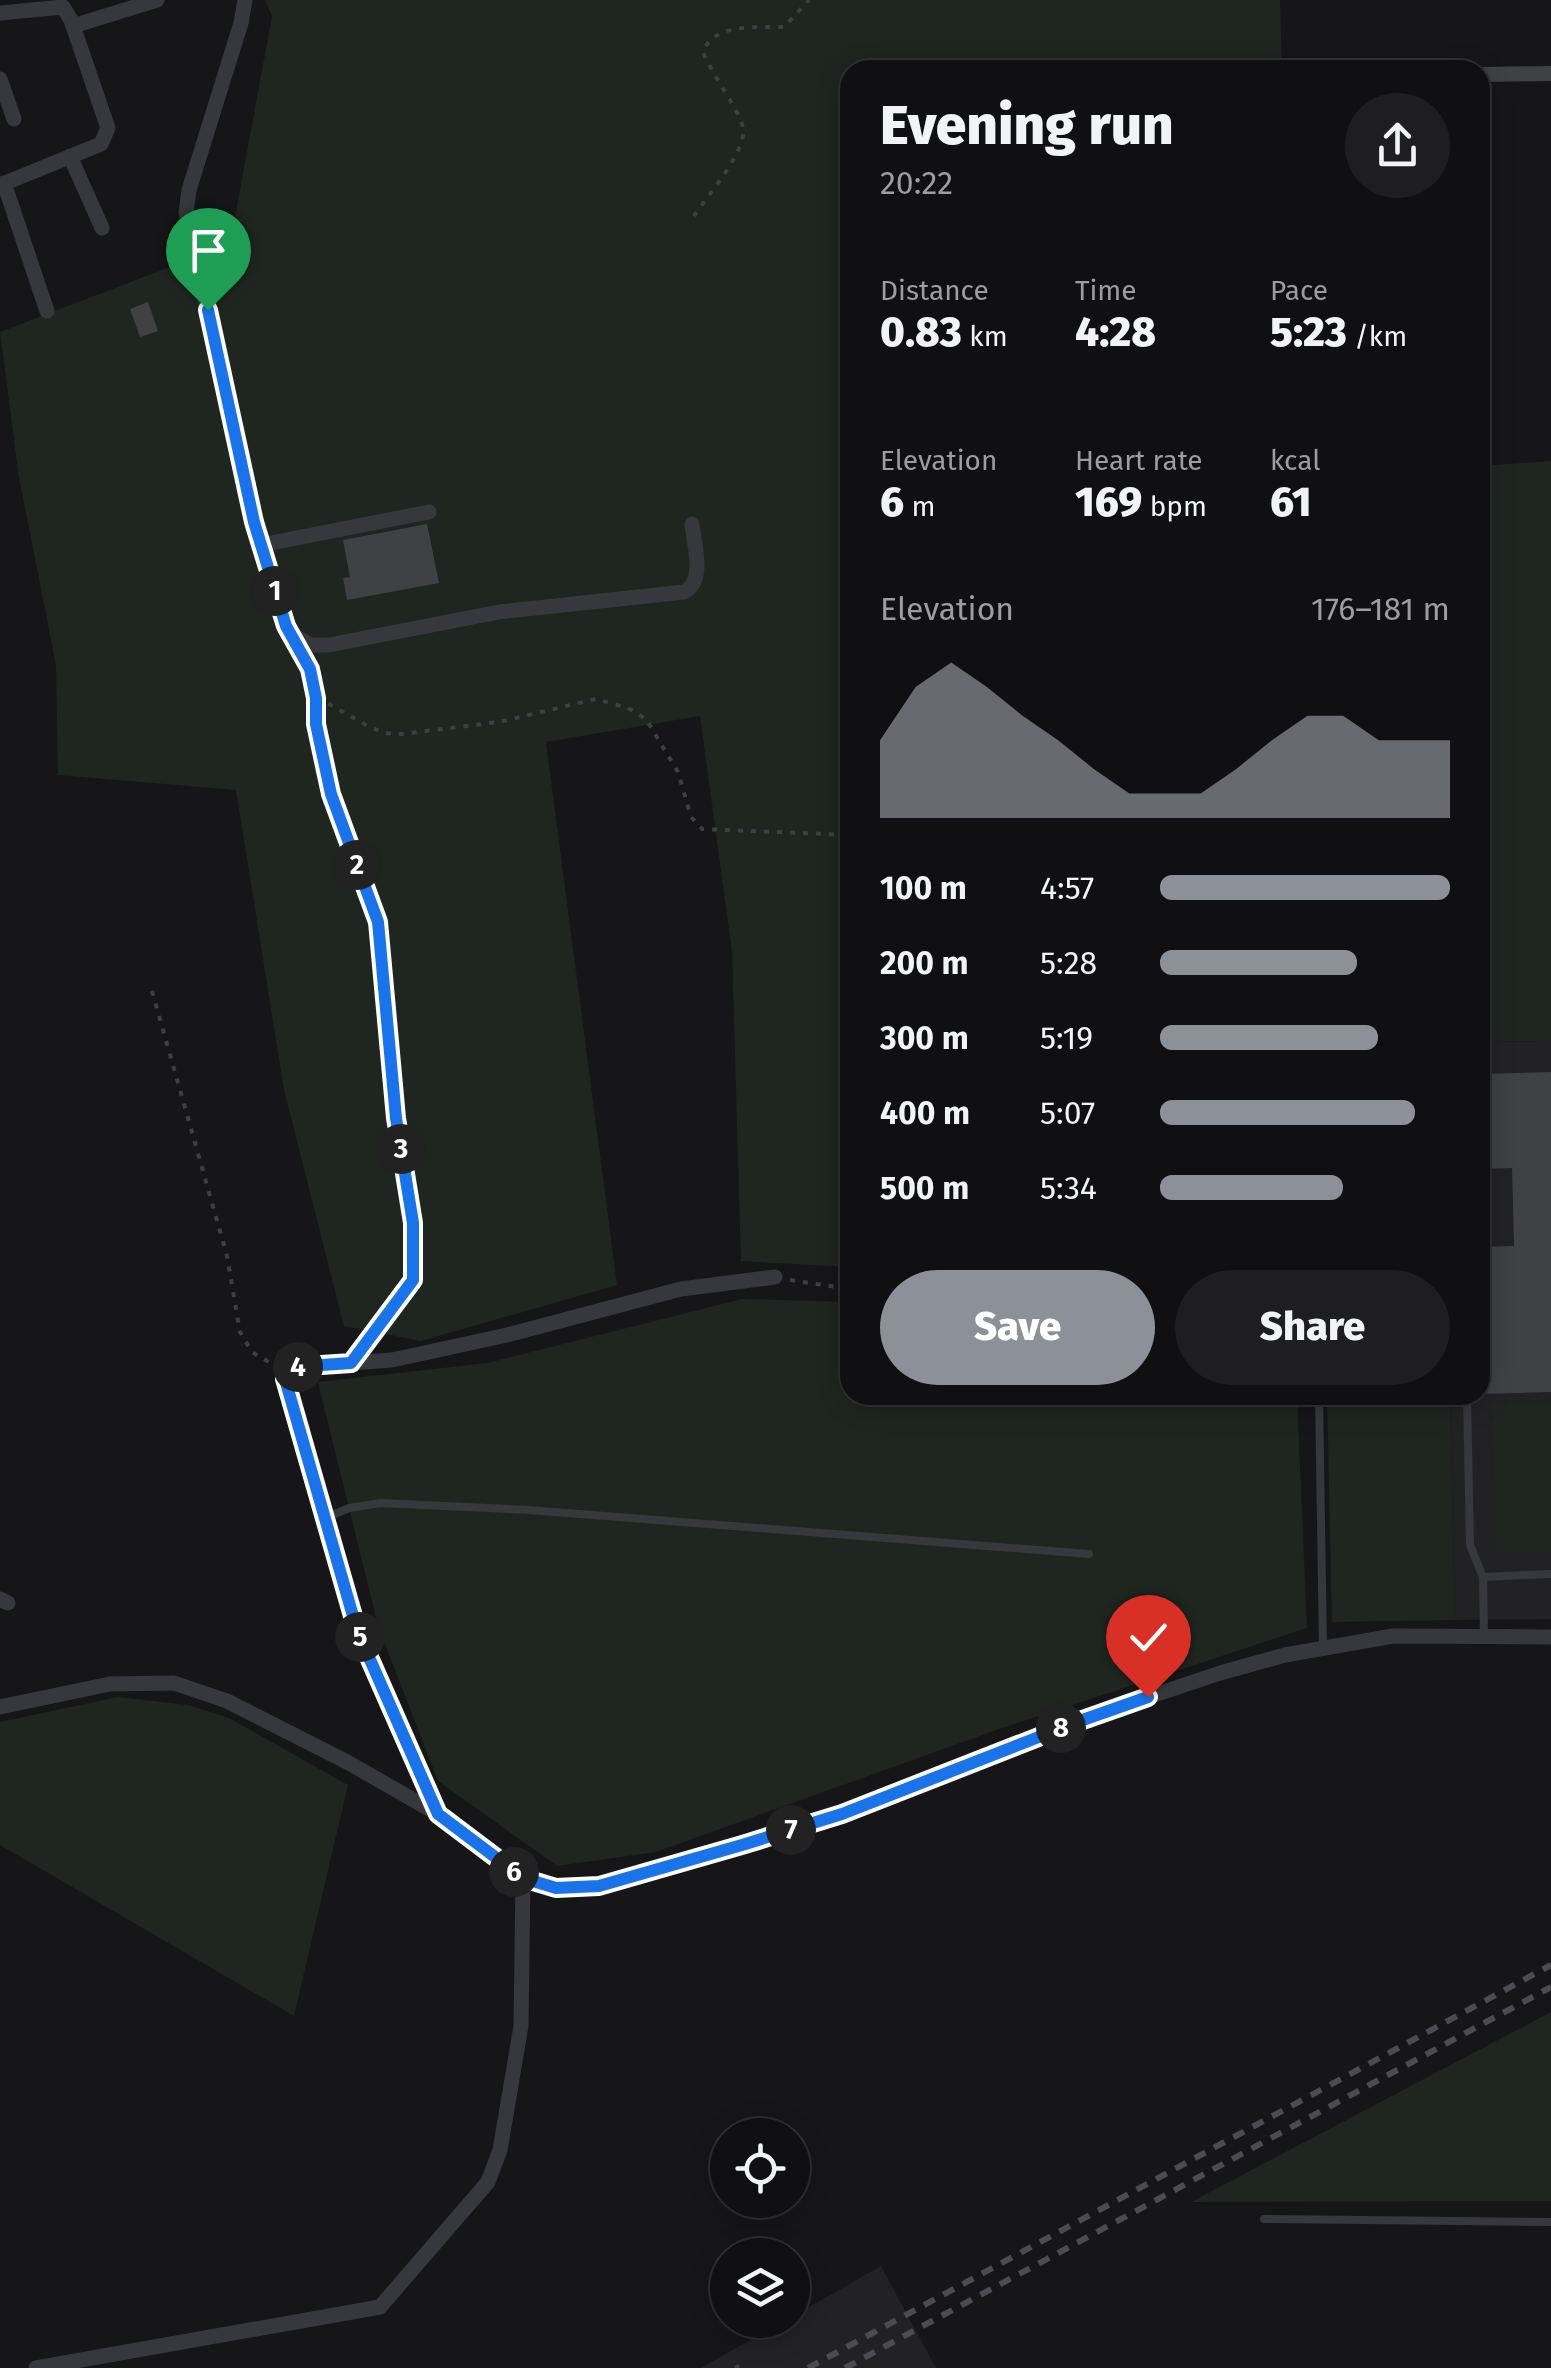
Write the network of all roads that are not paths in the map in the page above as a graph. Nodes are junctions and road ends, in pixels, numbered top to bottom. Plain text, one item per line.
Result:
1 (157, 0) edge
2 (245, 0) edge
3 (0, 13) edge
4 (73, 26) junction
5 (0, 79) edge
6 (14, 119) dead end
7 (70, 156) junction
8 (2, 184) edge
9 (102, 228) dead end
10 (47, 311) dead end
11 (428, 512) dead end
12 (692, 524) dead end
13 (261, 545) junction
14 (776, 1277) road end
15 (1319, 1405) edge
16 (1468, 1405) edge
17 (325, 1518) junction
18 (1090, 1554) dead end
19 (1551, 1574) edge
20 (1483, 1577) junction
21 (1484, 1636) junction
22 (1551, 1636) edge
23 (1323, 1648) junction
24 (0, 1707) edge
25 (438, 1814) junction
26 (523, 1878) junction
27 (1264, 2219) dead end
28 (1551, 2222) edge
29 (36, 2368) edge

1 - 4 street
2 - 13 street
3 - 4 street
4 - 7 street
5 - 6 street
7 - 8 street
7 - 9 street
8 - 10 street
11 - 13 street
12 - 13 street
14 - 17 street
15 - 23 lane
16 - 20 lane
17 - 18 lane
17 - 25 street
19 - 20 lane
20 - 21 lane
21 - 22 street
21 - 23 street
23 - 26 street
24 - 25 street
25 - 26 street
26 - 29 street
27 - 28 lane

